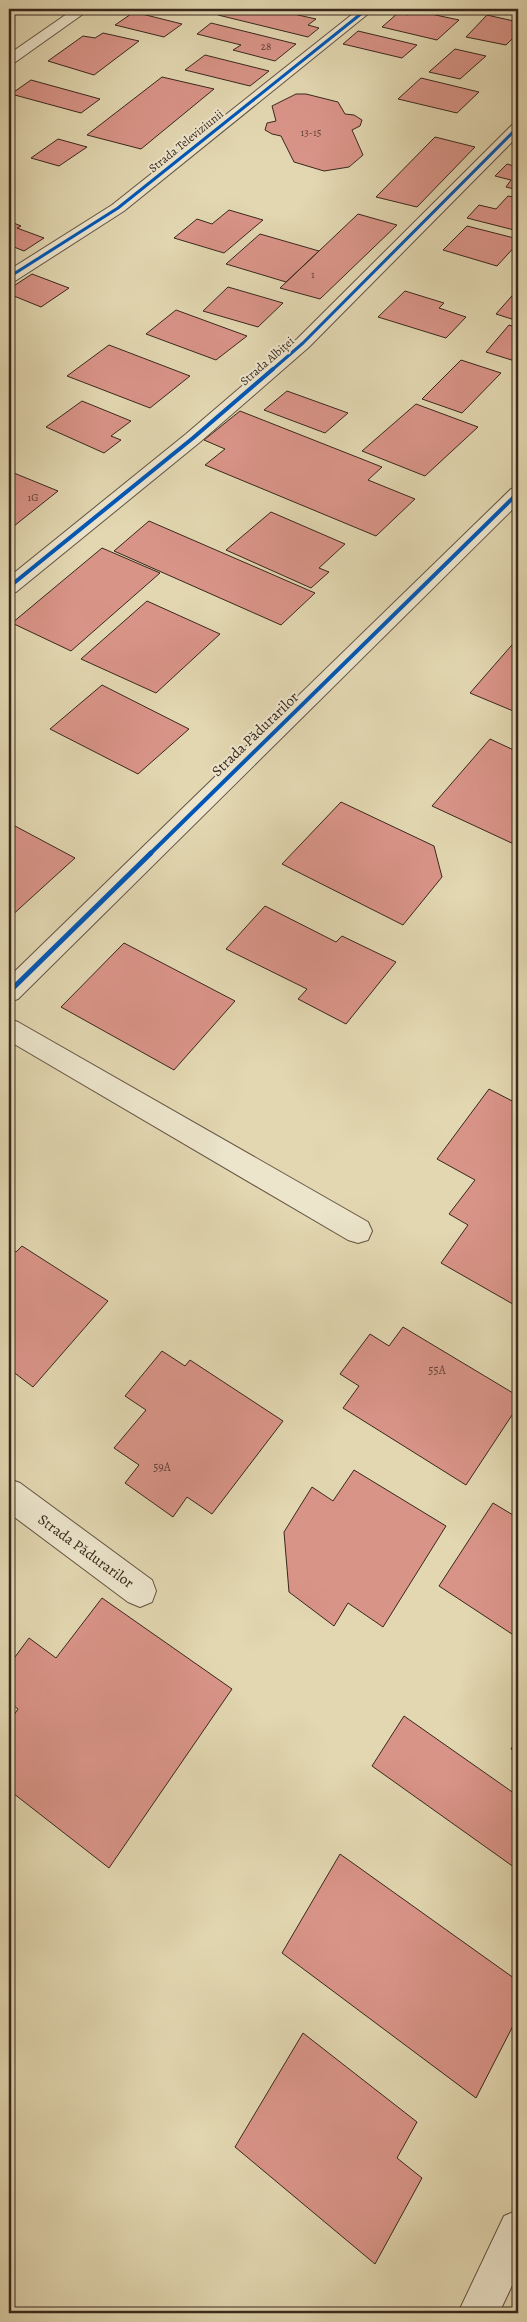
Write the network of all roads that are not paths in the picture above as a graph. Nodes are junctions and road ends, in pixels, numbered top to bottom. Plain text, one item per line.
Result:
1 (83, 9) edge
2 (368, 9) edge
3 (513, 9) edge
4 (518, 10) edge
5 (9, 60) edge
6 (518, 128) edge
7 (9, 277) edge
8 (518, 493) edge
9 (9, 587) edge
10 (9, 992) edge
11 (9, 1029) edge
12 (358, 1231) dead end
13 (9, 1494) edge
14 (140, 1590) dead end
15 (518, 2230) edge
16 (478, 2313) edge

1 - 5 street
2 - 7 street, Strada Televiziunii
3 - 4 street
6 - 9 street, Strada Albiței
8 - 10 street, Strada Pădurarilor
11 - 12 street
13 - 14 street, Strada Pădurarilor
15 - 16 street

